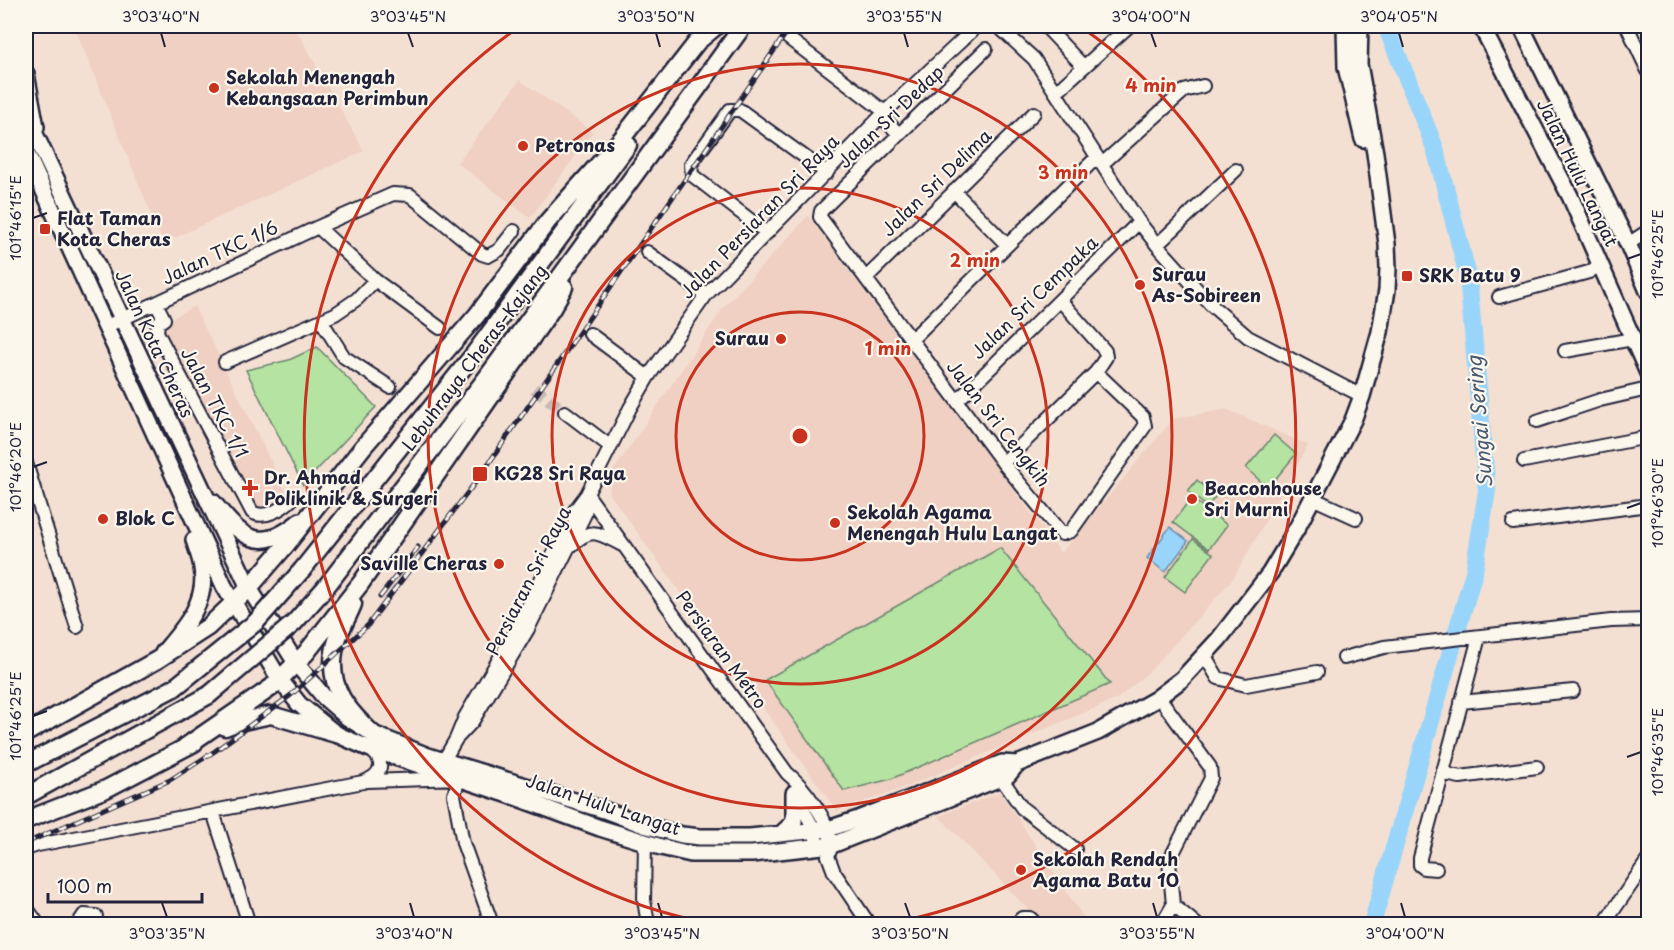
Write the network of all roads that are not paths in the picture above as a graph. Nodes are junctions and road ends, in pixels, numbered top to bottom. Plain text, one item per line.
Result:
1 (715, 26) edge
2 (743, 26) edge
3 (978, 26) edge
4 (998, 26) edge
5 (1045, 26) edge
6 (1345, 26) edge
7 (1360, 26) edge
8 (1481, 26) edge
9 (1521, 26) edge
10 (1627, 26) edge
11 (1123, 27) edge
12 (790, 30) edge
13 (986, 49) dead end
14 (1645, 55) edge
15 (1084, 67) junction
16 (1648, 71) edge
17 (26, 75) edge
18 (1203, 86) dead end
19 (1056, 92) junction
20 (1034, 113) dead end
21 (883, 114) junction
22 (26, 115) edge
23 (899, 134) junction
24 (40, 146) junction
25 (26, 152) edge
26 (1099, 160) junction
27 (1236, 170) dead end
28 (827, 173) junction
29 (954, 191) junction
30 (821, 210) joint
31 (604, 216) junction
32 (1139, 222) junction
33 (1384, 223) junction
34 (318, 226) junction
35 (514, 231) dead end
36 (1648, 231) edge
37 (766, 233) junction
38 (1628, 244) junction
39 (1007, 245) junction
40 (1157, 245) junction
41 (647, 252) dead end
42 (1600, 265) junction
43 (866, 278) junction
44 (375, 280) junction
45 (1648, 291) edge
46 (706, 295) junction
47 (1499, 297) dead end
48 (1060, 300) junction
49 (156, 303) junction
50 (122, 319) junction
51 (321, 320) junction
52 (105, 327) junction
53 (440, 328) dead end
54 (590, 334) dead end
55 (1633, 339) junction
56 (911, 340) junction
57 (1565, 351) dead end
58 (225, 362) dead end
59 (1096, 372) junction
60 (1648, 373) edge
61 (648, 377) junction
62 (390, 387) dead end
63 (1648, 389) edge
64 (1362, 396) junction
65 (957, 401) junction
66 (565, 412) tunnel mouth
67 (1537, 421) dead end
68 (1648, 437) edge
69 (611, 447) junction
70 (1524, 461) dead end
71 (1003, 463) junction
72 (26, 464) edge
73 (196, 481) junction
74 (29, 488) edge
75 (180, 490) junction
76 (587, 494) junction
77 (1312, 498) junction
78 (292, 499) dead end
79 (1648, 505) edge
80 (310, 513) junction
81 (1356, 518) dead end
82 (1513, 523) dead end
83 (626, 547) junction
84 (564, 554) junction
85 (361, 583) junction
86 (224, 586) joint
87 (249, 588) junction
88 (233, 603) junction
89 (1648, 620) edge
90 (77, 627) dead end
91 (1476, 637) junction
92 (1204, 656) junction
93 (1344, 658) dead end
94 (157, 660) junction
95 (296, 663) junction
96 (1317, 672) dead end
97 (280, 680) junction
98 (1573, 691) dead end
99 (1159, 697) junction
100 (1461, 702) junction
101 (26, 733) edge
102 (336, 734) junction
103 (456, 739) junction
104 (370, 741) junction
105 (185, 747) junction
106 (444, 760) junction
107 (26, 764) edge
108 (1017, 764) junction
109 (1537, 767) dead end
110 (1443, 770) junction
111 (787, 773) junction
112 (459, 778) junction
113 (1001, 778) junction
114 (363, 782) junction
115 (794, 793) junction
116 (26, 796) edge
117 (213, 812) junction
118 (26, 820) edge
119 (821, 830) junction
120 (781, 834) junction
121 (645, 842) junction
122 (26, 849) edge
123 (826, 849) junction
124 (1075, 849) dead end
125 (1648, 860) edge
126 (1436, 869) dead end
127 (1173, 905) junction
128 (26, 907) edge
129 (96, 916) dead end
130 (38, 924) edge
131 (78, 924) edge
132 (249, 924) edge
133 (492, 924) edge
134 (648, 924) edge
135 (869, 924) edge
136 (1016, 924) edge
137 (1036, 924) edge
138 (1162, 924) edge
139 (1196, 924) edge
140 (1604, 924) edge

1 - 80 highway
1 - 107 highway, Lebuhraya Cheras–Kajang, bridge
2 - 31 highway, Lebuhraya Cheras–Kajang
3 - 21 street, Jalan Persiaran Sri Raya
4 - 19 street
5 - 15 street
6 - 33 main road, Jalan Hulu Langat
7 - 33 main road, Jalan Hulu Langat
8 - 42 main road, Jalan Hulu Langat
9 - 38 main road, Jalan Hulu Langat
10 - 14 street
11 - 15 street
12 - 21 street
13 - 23 street, Jalan Sri Dedap
14 - 16 street
15 - 19 street
17 - 24 main road
18 - 26 street
19 - 26 street
20 - 29 street, Jalan Sri Delima
21 - 23 street
21 - 28 street, Jalan Persiaran Sri Raya
22 - 24 main road, Jalan Kota Cheras
23 - 30 street, Jalan Sri Dedap
24 - 50 main road, Jalan Kota Cheras
25 - 52 main road, Jalan Kota Cheras
26 - 32 street
26 - 39 street
27 - 40 street
28 - 37 street, Jalan Persiaran Sri Raya
28 - 37 street
29 - 39 street
29 - 43 street, Jalan Sri Delima
30 - 43 street, Jalan Sri Cengkih
31 - 85 highway
31 - 116 highway, Lebuhraya Cheras–Kajang, bridge
32 - 40 street
32 - 48 street, Jalan Sri Cempaka
33 - 64 main road, Jalan Hulu Langat
34 - 35 street, Jalan TKC 1/6
34 - 44 street
34 - 49 street, Jalan TKC 1/6
36 - 38 street
37 - 46 street, Jalan Persiaran Sri Raya
38 - 45 main road, Jalan Hulu Langat
39 - 56 street
40 - 64 street
41 - 46 street
42 - 47 street
42 - 55 main road, Jalan Hulu Langat
43 - 56 street, Jalan Sri Cengkih
44 - 51 street
44 - 53 street
46 - 61 street, Jalan Persiaran Sri Raya
48 - 59 street
48 - 65 street, Jalan Sri Cempaka
49 - 50 street, Jalan TKC 1/6
49 - 78 street, Jalan TKC 1/1
50 - 52 street, Jalan TKC 1/6
50 - 73 main road, Jalan Kota Cheras
51 - 58 street
51 - 62 street
52 - 75 main road, Jalan Kota Cheras
54 - 61 street
55 - 57 street
55 - 60 main road, Jalan Hulu Langat
56 - 65 street, Jalan Sri Cengkih
59 - 71 street
59 - 71 street, Jalan Sri Cengkih
61 - 69 street, Jalan Persiaran Sri Raya
63 - 67 street
64 - 77 main road, Jalan Hulu Langat
65 - 71 street, Jalan Sri Cengkih
66 - 69 street
68 - 70 street
69 - 76 street, Jalan Persiaran Sri Raya
72 - 74 street
73 - 80 main road
73 - 87 main road, Jalan Kota Cheras
74 - 90 street
75 - 86 main road, Jalan Kota Cheras
75 - 94 main road
76 - 83 street, Persiaran Metro
76 - 84 street, Persiaran Sri Raya
76 - 103 street, Persiaran Sri Raya
77 - 81 street
77 - 92 main road, Jalan Hulu Langat
79 - 82 street
80 - 87 highway
83 - 84 street, Persiaran Metro
83 - 111 street, Persiaran Metro
84 - 103 street, Persiaran Sri Raya
85 - 95 highway
85 - 104 highway
86 - 88 main road, Jalan Hulu Langat
87 - 88 highway
87 - 95 main road, Jalan Hulu Langat
88 - 94 highway
88 - 97 main road, Jalan Hulu Langat
89 - 91 street
91 - 93 street
91 - 100 street
92 - 96 street
92 - 99 main road, Jalan Hulu Langat
94 - 101 highway
95 - 97 highway
95 - 104 main road, Jalan Hulu Langat
97 - 102 main road, Jalan Hulu Langat
97 - 105 highway
98 - 100 street
99 - 108 main road, Jalan Hulu Langat
99 - 127 street
100 - 110 street
102 - 104 main road, Jalan Hulu Langat
102 - 105 highway
103 - 106 street, Persiaran Sri Raya
104 - 106 main road, Jalan Hulu Langat
104 - 112 main road, Jalan Hulu Langat
104 - 114 street
105 - 118 highway
106 - 120 main road, Jalan Hulu Langat
108 - 113 main road, Jalan Hulu Langat
108 - 119 main road, Jalan Hulu Langat
109 - 110 street
110 - 126 street
111 - 115 street, Persiaran Metro
111 - 119 street, Persiaran Metro
112 - 114 street
112 - 121 main road, Jalan Hulu Langat
112 - 133 street
113 - 123 main road, Jalan Hulu Langat
113 - 124 street
114 - 117 street
115 - 119 street, Persiaran Metro
115 - 120 main road
117 - 122 street
117 - 132 street
119 - 120 main road, Jalan Hulu Langat
119 - 123 street
121 - 123 main road, Jalan Hulu Langat
121 - 134 street
123 - 135 street
125 - 140 street
127 - 138 street
127 - 139 street
128 - 130 street
129 - 131 street
136 - 137 street

